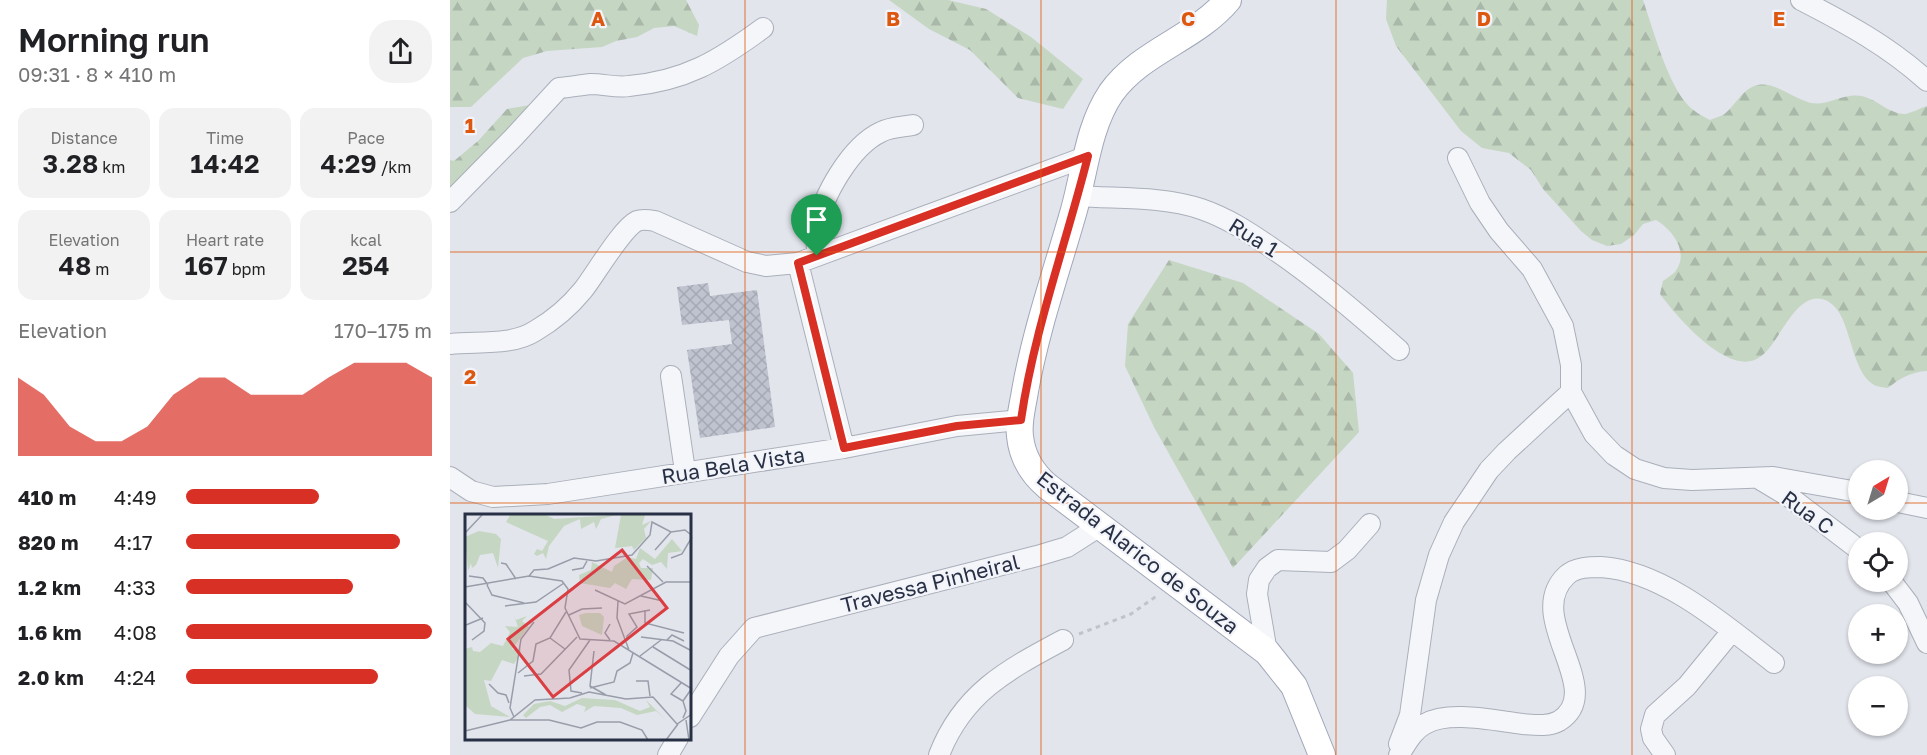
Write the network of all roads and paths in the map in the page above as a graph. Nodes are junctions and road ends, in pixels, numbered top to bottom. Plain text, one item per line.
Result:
1 (1228, 0) edge
2 (1801, 0) edge
3 (763, 28) dead end
4 (1927, 81) edge
5 (913, 125) dead end
6 (1088, 156) junction
7 (1458, 158) dead end
8 (1078, 196) junction
9 (450, 202) edge
10 (817, 256) junction
11 (798, 263) junction
12 (450, 344) edge
13 (1399, 350) dead end
14 (671, 376) dead end
15 (1571, 392) junction
16 (1021, 420) junction
17 (844, 448) junction
18 (685, 471) junction
19 (450, 477) edge
20 (1756, 478) junction
21 (1848, 490) edge
22 (1908, 504) edge
23 (1927, 508) edge
24 (1370, 524) dead end
25 (1100, 526) junction
26 (1848, 541) edge
27 (1175, 583) junction
28 (1900, 592) edge
29 (1732, 631) junction
30 (1063, 640) joint
31 (1927, 643) edge
32 (1268, 652) junction
33 (1774, 663) dead end
34 (692, 714) edge
35 (677, 740) edge
36 (668, 755) edge
37 (939, 755) edge
38 (1322, 755) edge
39 (1397, 755) edge
40 (1665, 755) edge

1 - 6 main road, Estrada Alarico de Souza
2 - 4 street
3 - 9 street
5 - 10 street
6 - 8 main road, Estrada Alarico de Souza
6 - 10 street
7 - 15 street
8 - 13 street, Rua 1
8 - 16 main road, Estrada Alarico de Souza
10 - 11 street
11 - 12 street
11 - 17 street
14 - 18 street
15 - 20 street
15 - 39 street
16 - 17 street, Rua Bela Vista
16 - 25 main road, Estrada Alarico de Souza
17 - 18 street, Rua Bela Vista
18 - 19 street, Rua Bela Vista
20 - 21 street
20 - 26 street, Rua C
22 - 23 street
24 - 32 street
25 - 27 main road, Estrada Alarico de Souza
25 - 34 street, Travessa Pinheiral
27 - 30 path
27 - 32 main road, Estrada Alarico de Souza
28 - 31 street
29 - 33 street
29 - 39 street
29 - 40 street
30 - 37 street
32 - 38 main road, Estrada Alarico de Souza
35 - 36 street

